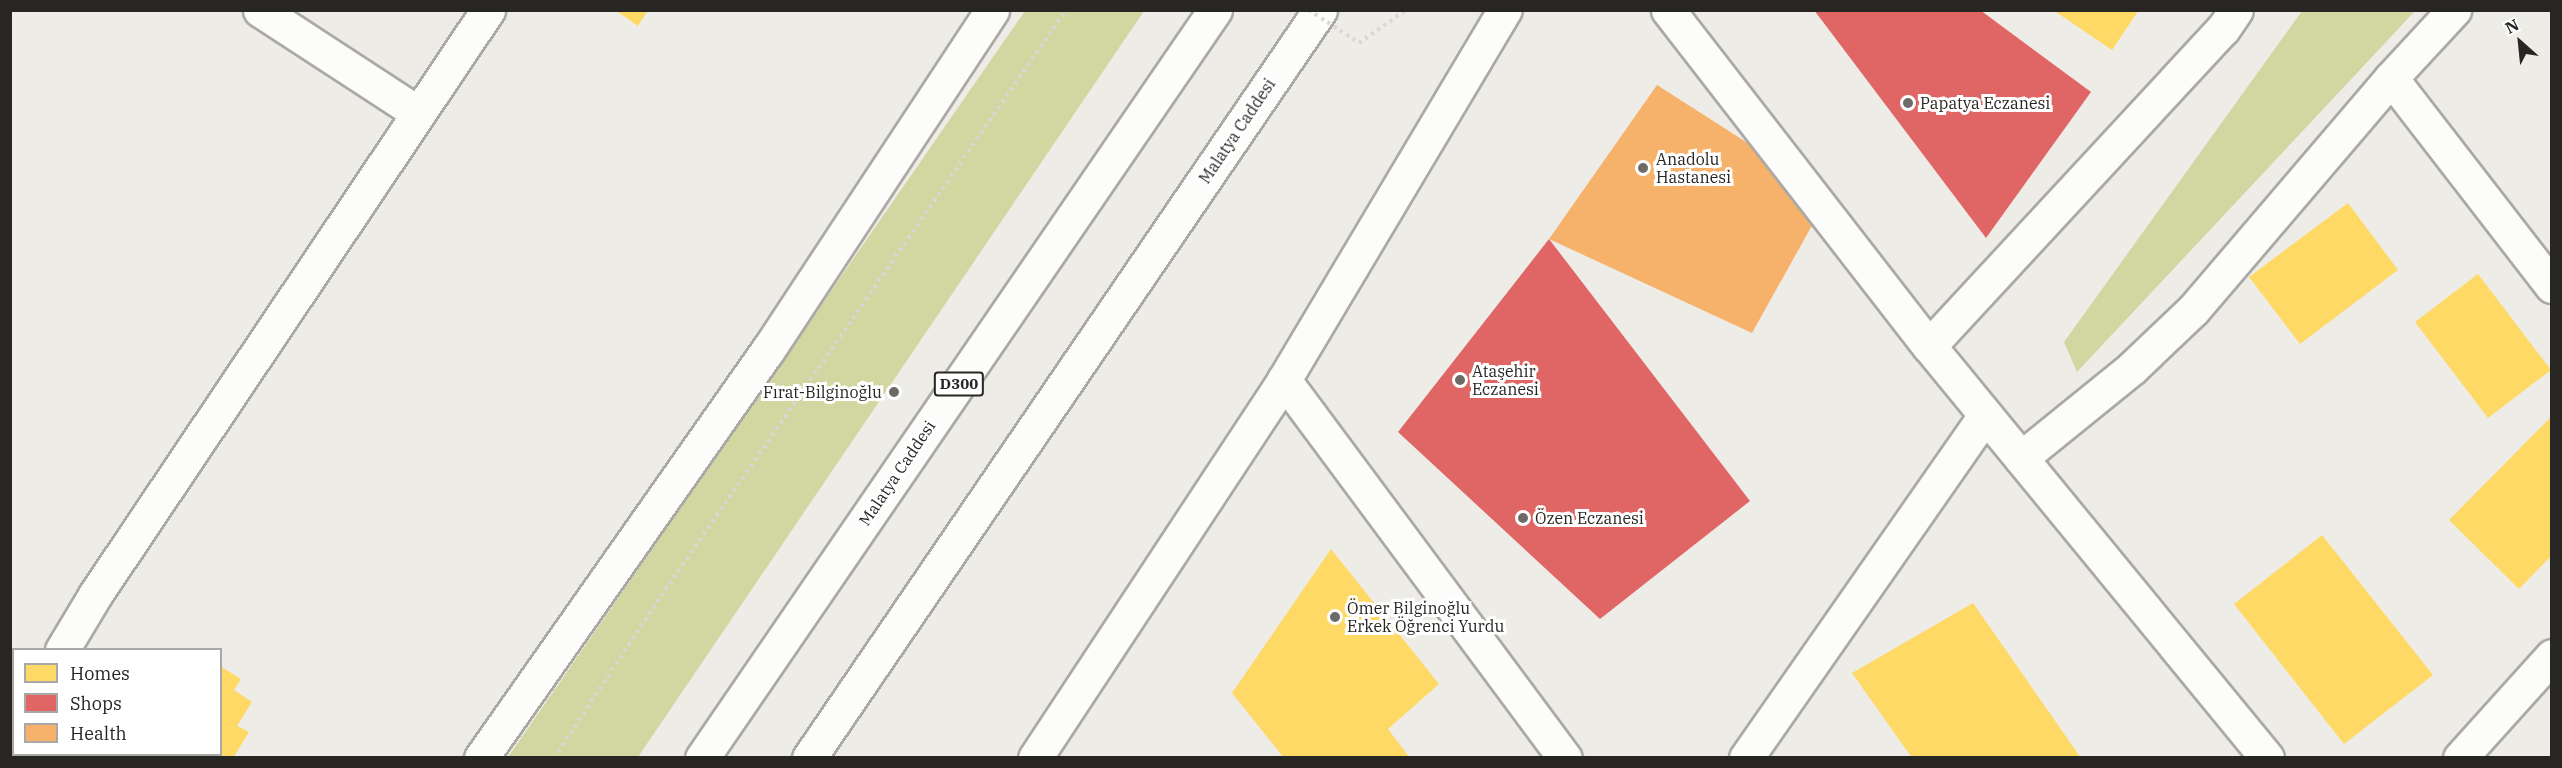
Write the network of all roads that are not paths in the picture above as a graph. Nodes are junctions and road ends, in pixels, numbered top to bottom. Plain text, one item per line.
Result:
1 (260, 10) edge
2 (488, 10) edge
3 (992, 10) edge
4 (1215, 10) edge
5 (1320, 10) edge
6 (1505, 10) edge
7 (1668, 10) edge
8 (2236, 10) edge
9 (2454, 10) edge
10 (2391, 78) junction
11 (418, 113) junction
12 (2552, 286) edge
13 (1929, 346) junction
14 (1284, 380) junction
15 (1985, 415) junction
16 (2021, 458) junction
17 (63, 648) edge
18 (2552, 656) edge
19 (481, 758) edge
20 (702, 758) edge
21 (809, 758) edge
22 (1035, 758) edge
23 (1565, 758) edge
24 (1746, 758) edge
25 (2267, 758) edge
26 (2460, 758) edge

1 - 11 main road
2 - 11 main road
3 - 19 main road
4 - 20 main road, Malatya Caddesi / D300
5 - 21 main road, Malatya Caddesi
6 - 14 main road
7 - 13 main road
8 - 13 main road
9 - 10 main road
10 - 12 main road
10 - 16 main road
11 - 17 main road
13 - 15 main road
14 - 22 main road
14 - 23 main road
15 - 16 main road
15 - 24 main road
16 - 25 main road
18 - 26 main road

